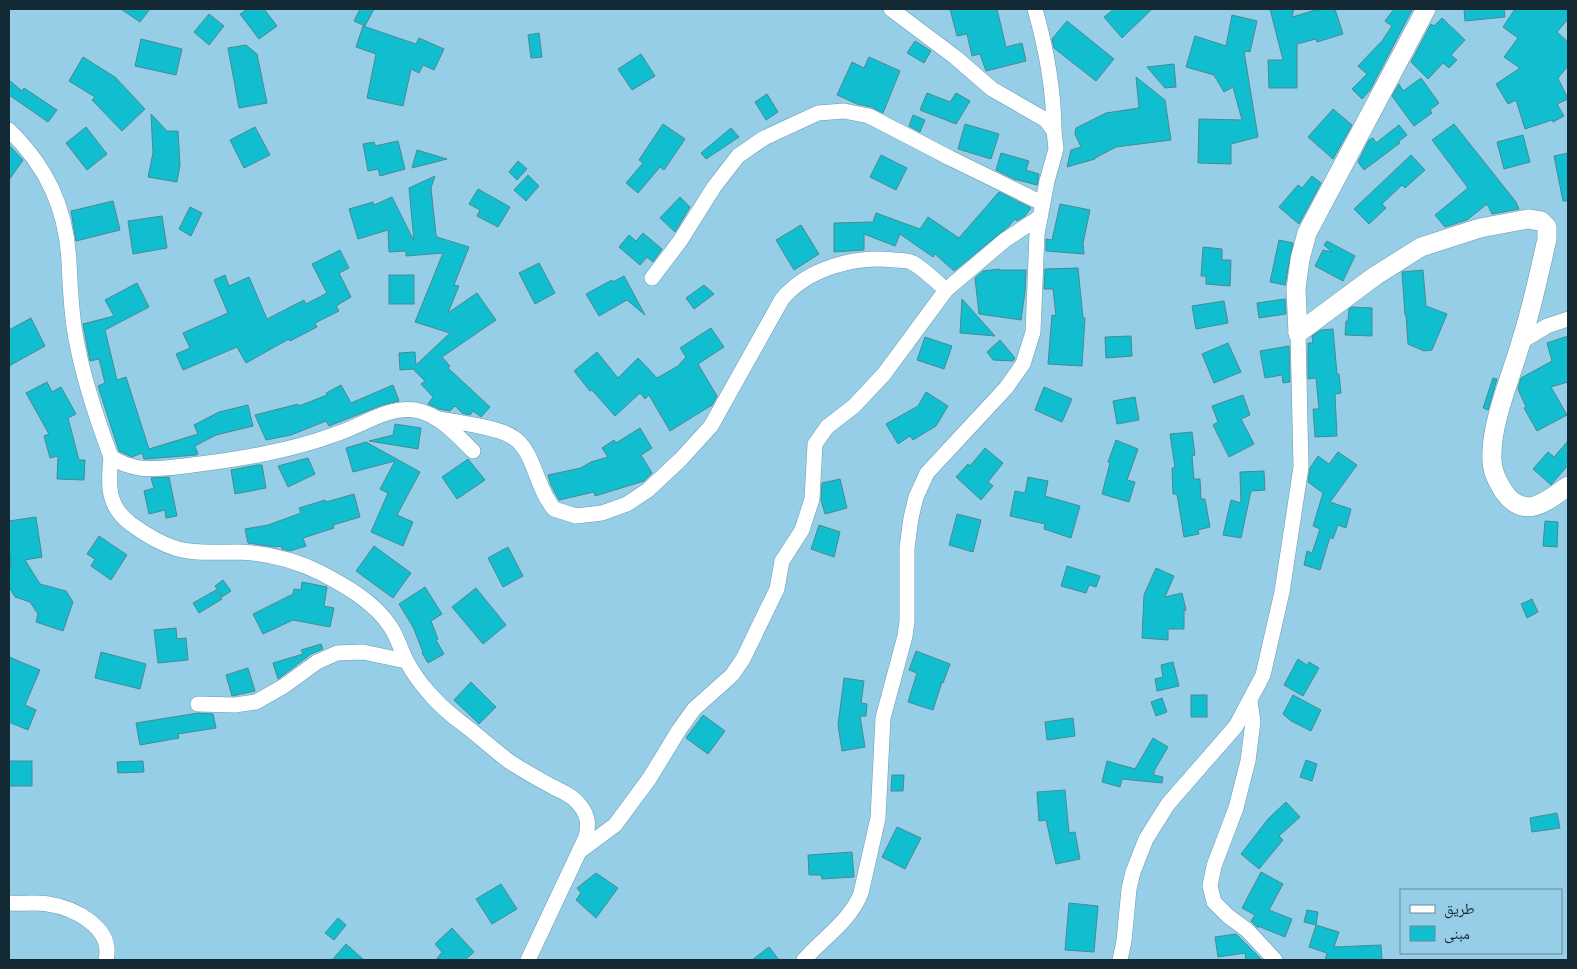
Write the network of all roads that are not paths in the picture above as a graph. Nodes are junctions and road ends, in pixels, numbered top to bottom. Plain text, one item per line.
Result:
1 (891, 9) edge
2 (1035, 9) edge
3 (1426, 9) edge
4 (9, 130) edge
5 (1054, 131) junction
6 (1041, 210) junction
7 (652, 278) dead end
8 (946, 290) junction
9 (1568, 319) edge
10 (1298, 333) junction
11 (1522, 341) junction
12 (435, 418) junction
13 (473, 451) dead end
14 (111, 457) junction
15 (1568, 486) edge
16 (406, 661) junction
17 (1250, 701) junction
18 (198, 704) dead end
19 (580, 851) junction
20 (9, 903) edge
21 (106, 960) edge
22 (528, 960) edge
23 (804, 960) edge
24 (1120, 960) edge
25 (1275, 960) edge

1 - 5 street
2 - 5 street
3 - 10 street
4 - 14 street
5 - 6 street
6 - 7 street
6 - 8 street
6 - 23 street
8 - 12 street
8 - 19 street
9 - 11 street
10 - 11 street
10 - 17 street
11 - 15 street
12 - 13 street
12 - 14 street
14 - 16 street
16 - 18 street
16 - 19 street
17 - 24 street
17 - 25 street
19 - 22 street
20 - 21 street

